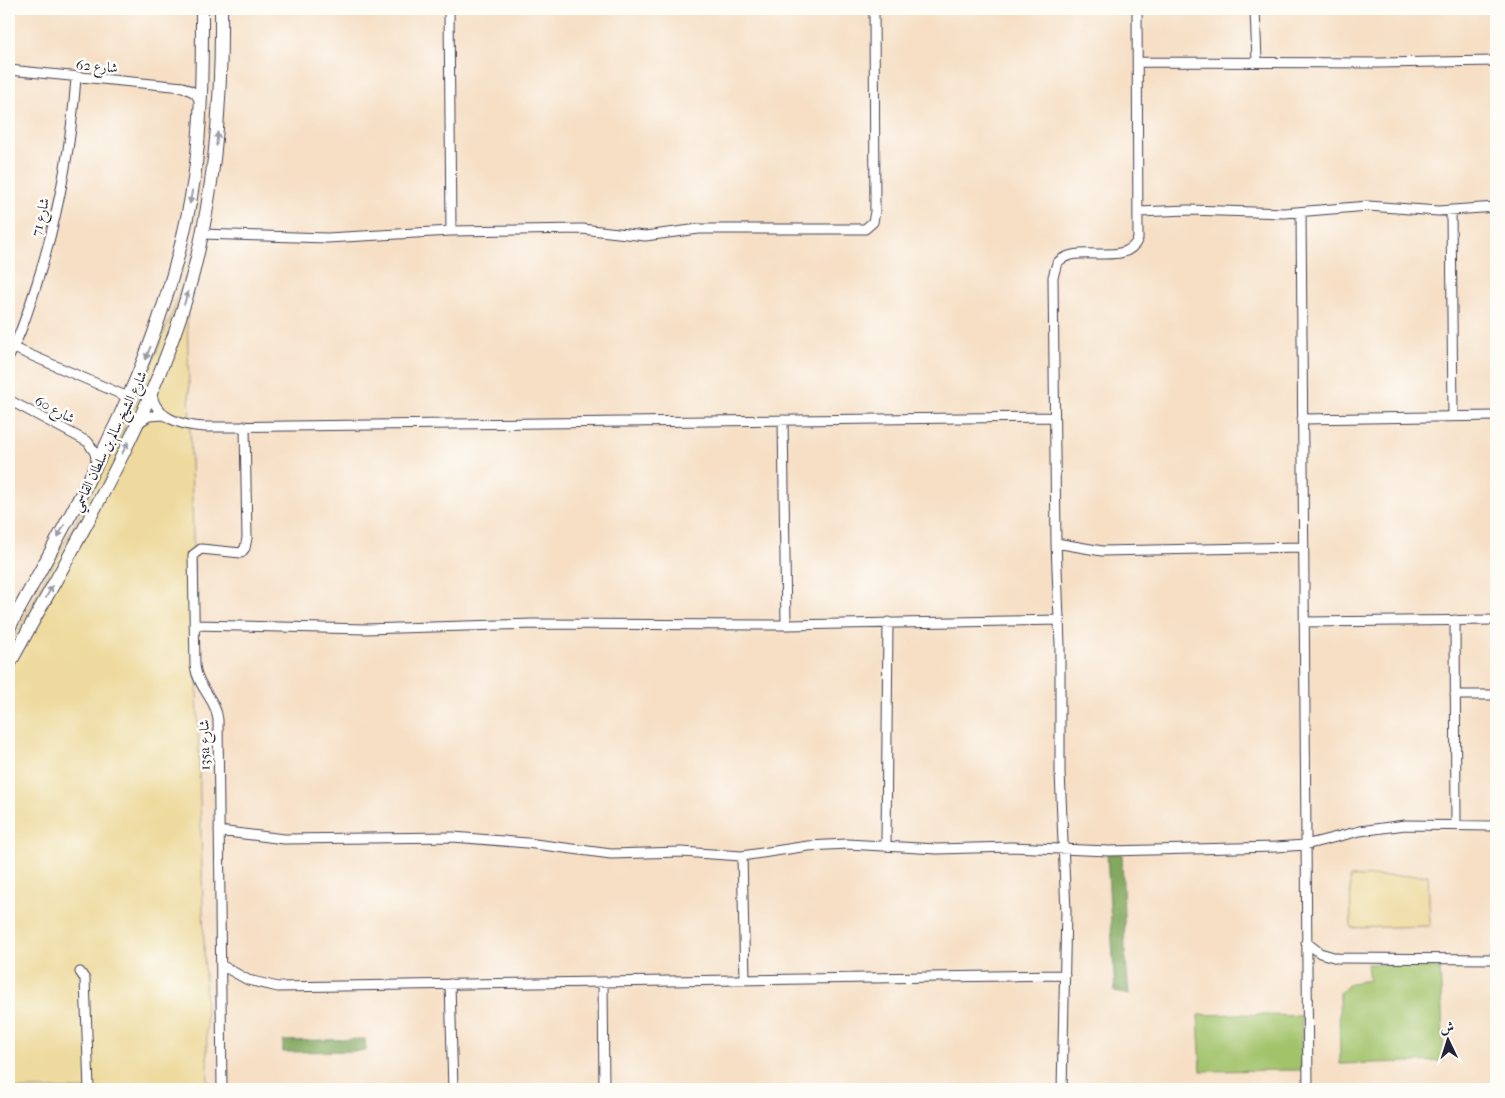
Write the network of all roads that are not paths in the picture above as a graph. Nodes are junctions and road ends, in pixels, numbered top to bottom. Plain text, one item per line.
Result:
1 (202, 9) edge
2 (221, 9) edge
3 (449, 9) edge
4 (874, 9) edge
5 (1138, 9) edge
6 (1256, 9) edge
7 (1257, 61) junction
8 (1496, 61) edge
9 (1138, 62) junction
10 (9, 70) edge
11 (202, 70) junction
12 (76, 78) junction
13 (184, 87) junction
14 (201, 104) junction
15 (1496, 207) edge
16 (1451, 211) junction
17 (1138, 212) junction
18 (1301, 212) junction
19 (451, 231) junction
20 (202, 234) junction
21 (14, 348) junction
22 (9, 357) edge
23 (152, 392) junction
24 (130, 398) junction
25 (9, 400) edge
26 (163, 415) junction
27 (1453, 416) junction
28 (1496, 416) edge
29 (1053, 417) junction
30 (1302, 419) junction
31 (783, 420) junction
32 (138, 423) junction
33 (245, 426) junction
34 (111, 438) junction
35 (88, 442) junction
36 (97, 466) junction
37 (1056, 543) junction
38 (1302, 547) junction
39 (20, 607) junction
40 (1060, 620) junction
41 (1455, 620) junction
42 (1496, 620) edge
43 (888, 622) junction
44 (1304, 622) junction
45 (194, 625) junction
46 (786, 625) junction
47 (9, 628) edge
48 (21, 644) junction
49 (9, 666) edge
50 (1455, 695) junction
51 (1496, 695) edge
52 (1456, 825) junction
53 (1496, 826) edge
54 (219, 832) junction
55 (1305, 845) junction
56 (886, 846) junction
57 (1063, 850) junction
58 (742, 856) junction
59 (1306, 942) junction
60 (1496, 959) edge
61 (220, 965) junction
62 (80, 972) dead end
63 (1066, 975) junction
64 (745, 979) junction
65 (602, 982) junction
66 (450, 984) junction
67 (88, 1089) edge
68 (222, 1089) edge
69 (453, 1089) edge
70 (604, 1089) edge
71 (1062, 1089) edge
72 (1308, 1089) edge

1 - 11 street, شارع الشيخ سالم بن سلطان القاسمي
20 -> 2 street, شارع الشيخ سالم بن سلطان القاسمي
3 - 19 street
4 - 19 street
5 - 9 street
6 - 7 street
7 - 8 street
7 - 9 street
9 - 17 street
10 - 12 street, شارع 62
11 - 13 street
11 - 14 street, شارع الشيخ سالم بن سلطان القاسمي
12 - 13 street, شارع 62
12 - 21 street, شارع 71
13 - 14 street
14 -> 24 street, شارع الشيخ سالم بن سلطان القاسمي
15 - 16 street
16 - 18 street
16 - 27 street
17 - 18 street
17 - 29 street
18 - 30 street
19 - 20 street
23 -> 20 street, شارع الشيخ سالم بن سلطان القاسمي
21 - 22 street, شارع 71
21 - 24 street
23 - 26 street
23 - 32 street, شارع الشيخ سالم بن سلطان القاسمي
24 - 34 street, شارع الشيخ سالم بن سلطان القاسمي
25 - 35 street, شارع 60
26 - 32 street
26 - 33 street
27 - 28 street
27 - 30 street
29 - 31 street
29 - 37 street
30 - 38 street
31 - 33 street
31 - 46 street
48 -> 32 street, شارع الشيخ سالم بن سلطان القاسمي
33 - 45 street, 135a شارع
34 - 35 street
34 - 36 street, شارع الشيخ سالم بن سلطان القاسمي
35 - 36 street
36 -> 39 street, شارع الشيخ سالم بن سلطان القاسمي
37 - 38 street
37 - 40 street
38 - 44 street
39 - 47 street, شارع الشيخ سالم بن سلطان القاسمي
39 - 48 street
40 - 43 street
40 - 57 street
41 - 42 street
41 - 44 street
41 - 50 street
43 - 46 street
43 - 56 street
44 - 55 street
45 - 46 street
45 - 54 street, 135a شارع
48 - 49 street, شارع الشيخ سالم بن سلطان القاسمي
50 - 51 street
50 - 52 street
52 - 53 street
52 - 55 street
54 - 58 street
54 - 61 street, 135a شارع
55 - 57 street
55 - 59 street
56 - 57 street
56 - 58 street
57 - 63 street
58 - 64 street
59 - 60 street
59 - 72 street
61 - 66 street
61 - 68 street, 135a شارع
62 - 67 street
63 - 64 street
63 - 71 street
64 - 65 street
65 - 66 street
65 - 70 street
66 - 69 street

